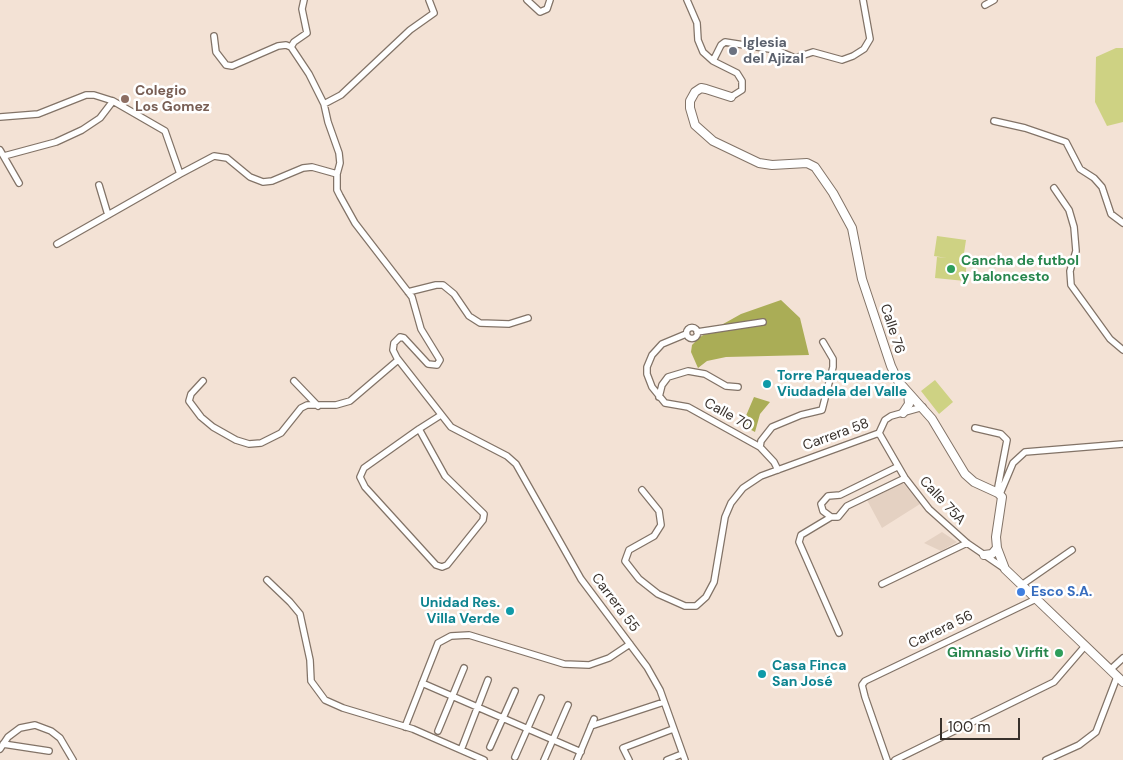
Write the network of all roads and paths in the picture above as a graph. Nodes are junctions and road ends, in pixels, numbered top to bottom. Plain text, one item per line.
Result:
1 (304, 0) edge
2 (429, 0) edge
3 (527, 0) edge
4 (550, 0) edge
5 (687, 0) edge
6 (863, 0) edge
7 (994, 0) edge
8 (985, 5) dead end
9 (214, 36) dead end
10 (291, 47) junction
11 (713, 61) junction
12 (731, 97) joint
13 (113, 101) junction
14 (324, 104) junction
15 (0, 117) edge
16 (994, 120) dead end
17 (0, 150) edge
18 (4, 156) junction
19 (180, 174) junction
20 (338, 174) junction
21 (19, 184) dead end
22 (99, 185) dead end
23 (1054, 188) dead end
24 (108, 216) junction
25 (1123, 223) edge
26 (57, 244) dead end
27 (408, 292) junction
28 (528, 318) dead end
29 (763, 322) dead end
30 (823, 342) dead end
31 (1123, 350) edge
32 (398, 360) junction
33 (203, 381) dead end
34 (294, 381) dead end
35 (738, 387) dead end
36 (908, 393) junction
37 (659, 396) junction
38 (318, 406) junction
39 (923, 407) junction
40 (901, 414) junction
41 (441, 415) junction
42 (975, 428) dead end
43 (419, 429) junction
44 (880, 430) junction
45 (1123, 444) edge
46 (760, 447) junction
47 (897, 467) junction
48 (778, 470) junction
49 (904, 478) junction
50 (642, 490) dead end
51 (998, 493) junction
52 (830, 517) junction
53 (967, 543) junction
54 (997, 548) junction
55 (1072, 550) dead end
56 (984, 555) junction
57 (1004, 568) junction
58 (267, 580) dead end
59 (882, 584) dead end
60 (1023, 584) junction
61 (1036, 599) junction
62 (839, 633) dead end
63 (630, 644) junction
64 (1084, 646) junction
65 (1123, 658) edge
66 (464, 668) dead end
67 (1110, 670) junction
68 (488, 680) dead end
69 (1120, 680) edge
70 (422, 682) junction
71 (515, 691) dead end
72 (452, 696) junction
73 (541, 698) dead end
74 (664, 702) junction
75 (568, 705) dead end
76 (476, 706) junction
77 (503, 718) junction
78 (594, 719) dead end
79 (591, 726) junction
80 (405, 727) junction
81 (527, 729) junction
82 (673, 729) junction
83 (438, 731) dead end
84 (552, 740) junction
85 (1, 746) edge
86 (490, 747) dead end
87 (461, 750) junction
88 (49, 751) dead end
89 (581, 752) junction
90 (515, 757) dead end
91 (684, 757) edge
92 (73, 760) edge
93 (484, 760) edge
94 (544, 760) edge
95 (577, 760) edge
96 (629, 760) edge
97 (667, 760) edge
98 (887, 760) edge
99 (895, 760) edge
100 (1046, 760) edge

1 - 10 street
2 - 14 street
3 - 4 street
5 - 11 street
6 - 11 street
7 - 8 street
9 - 10 street
10 - 14 street
11 - 12 street, Calle 76
12 - 36 street, Calle 76
13 - 15 street
13 - 18 street
13 - 19 street
14 - 20 street
16 - 25 street
17 - 18 street
18 - 21 street
19 - 20 street
19 - 24 street
20 - 27 street
22 - 24 street
23 - 31 street
24 - 26 street
27 - 28 street
27 - 32 street
29 - 37 street
30 - 46 street
32 - 38 street
32 - 41 street
33 - 38 street
34 - 38 street
35 - 37 street
36 - 39 street, Calle 76
36 - 40 street
37 - 46 street, Calle 70
39 - 40 street, Carrera 58
39 - 51 street, Calle 76
40 - 44 street, Carrera 58
41 - 43 street
41 - 63 street, Carrera 55
42 - 51 street
43 - 43 street
44 - 47 street, Calle 75A
44 - 48 street, Carrera 58
45 - 51 street
46 - 48 street, Calle 70
47 - 49 street, Calle 75A
47 - 52 street
48 - 50 street, Carrera 58
49 - 52 street
49 - 53 street, Calle 75A
51 - 54 street
52 - 62 street
53 - 56 street, Calle 75A
53 - 59 street
54 - 56 street
54 - 57 street
55 - 60 street
56 - 57 street, Calle 75A
57 - 60 street
58 - 80 street
60 - 61 street
61 - 64 street
61 - 98 street, Carrera 56
63 - 70 street
63 - 74 street, Carrera 55
64 - 67 street
64 - 99 street
65 - 67 street
66 - 72 street
67 - 69 street
68 - 76 street
69 - 100 street
70 - 72 street
70 - 80 street
71 - 77 street
72 - 76 street
72 - 83 street
73 - 81 street
74 - 79 street
74 - 82 street, Carrera 55
75 - 84 street
76 - 77 street
76 - 87 street
77 - 81 street
77 - 86 street
78 - 79 street
79 - 89 street
80 - 87 street
81 - 84 street
81 - 90 street
82 - 91 street, Carrera 55
82 - 96 street
84 - 89 street
84 - 94 street
85 - 88 street
85 - 92 street
87 - 93 street
89 - 95 street
91 - 97 street

